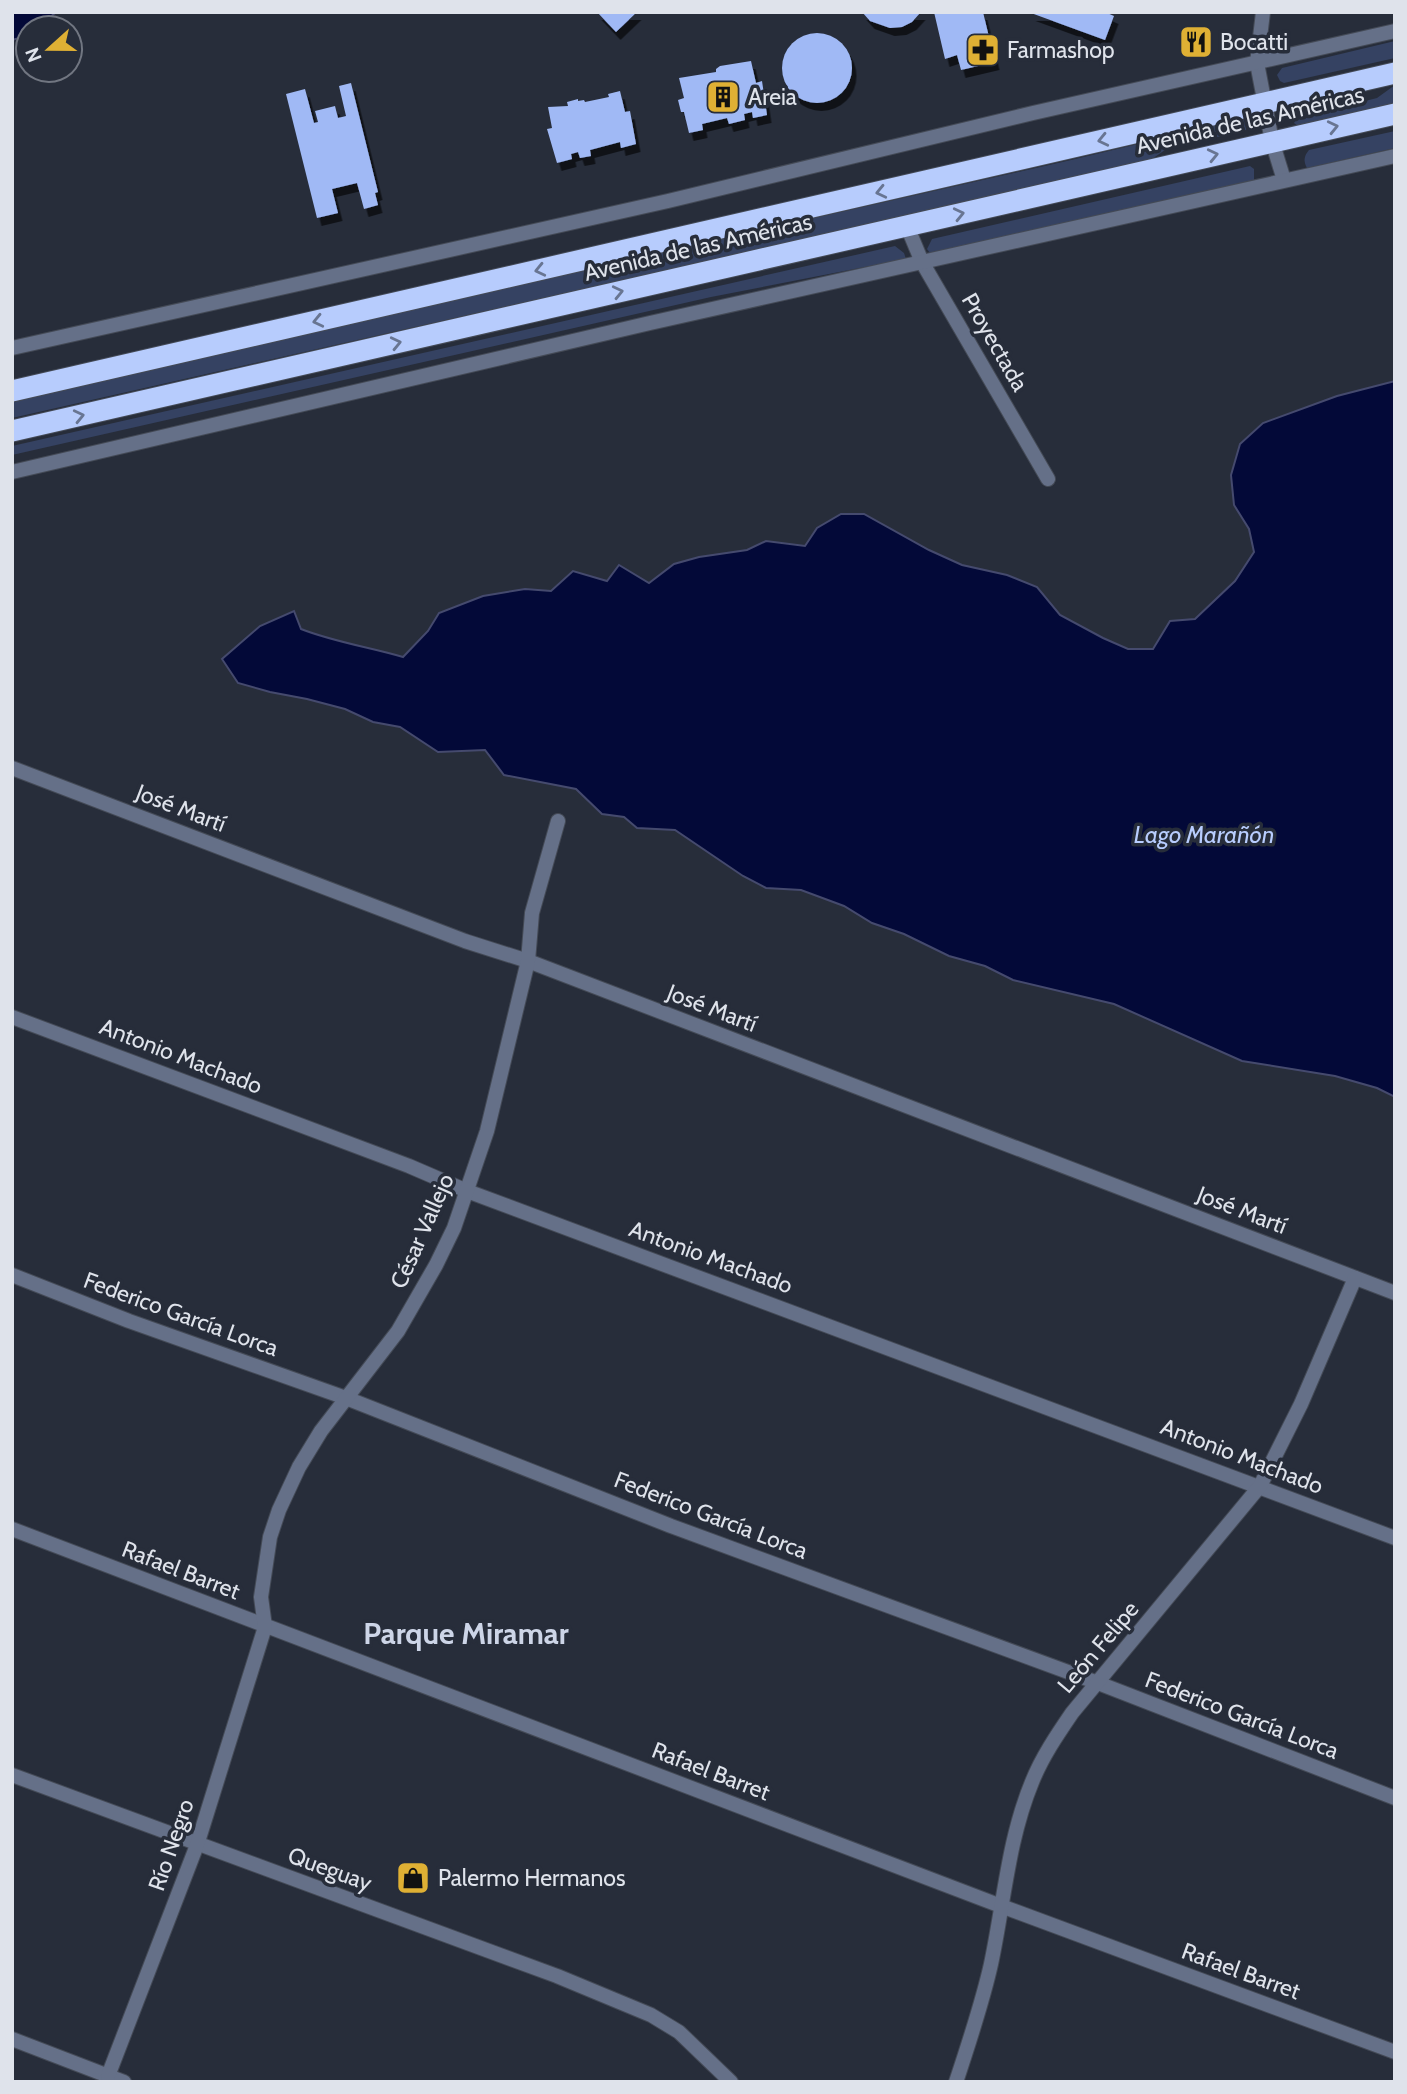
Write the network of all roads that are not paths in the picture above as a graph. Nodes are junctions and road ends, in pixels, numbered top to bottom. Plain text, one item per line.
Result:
1 (1263, 12) edge
2 (1395, 31) edge
3 (1257, 63) junction
4 (1395, 73) edge
5 (1265, 103) junction
6 (1395, 114) edge
7 (1272, 141) junction
8 (1395, 156) edge
9 (1284, 180) junction
10 (907, 226) junction
11 (922, 261) junction
12 (12, 348) edge
13 (12, 391) edge
14 (12, 431) edge
15 (12, 472) edge
16 (1048, 479) dead end
17 (12, 768) edge
18 (558, 821) dead end
19 (528, 961) junction
20 (12, 1017) edge
21 (467, 1191) junction
22 (12, 1275) edge
23 (1355, 1278) junction
24 (1395, 1293) edge
25 (346, 1398) junction
26 (1260, 1486) junction
27 (12, 1528) edge
28 (1395, 1538) edge
29 (265, 1627) junction
30 (1098, 1683) junction
31 (12, 1775) edge
32 (1395, 1798) edge
33 (197, 1844) junction
34 (1001, 1906) junction
35 (12, 2039) edge
36 (1395, 2053) edge
37 (108, 2076) junction
38 (124, 2082) edge
39 (731, 2082) edge
40 (957, 2082) edge

1 - 3 street
2 - 3 street
3 - 5 street
3 - 12 street
4 - 5 highway, Avenida de las Américas
5 - 7 street
5 -> 13 highway, Avenida de las Américas
7 -> 6 highway, Avenida de las Américas
7 - 9 street
10 -> 7 highway, Avenida de las Américas
8 - 9 street
9 - 11 street
10 - 11 street, Proyectada
14 -> 10 highway, Avenida de las Américas
11 - 15 street
11 - 16 street, Proyectada
17 - 19 street, José Martí
18 - 19 street, César Vallejo
19 - 21 street, César Vallejo
19 - 23 street, José Martí
20 - 21 street, Antonio Machado
21 - 25 street, César Vallejo
21 - 26 street, Antonio Machado
22 - 25 street, Federico García Lorca
23 - 24 street, José Martí
23 - 26 street, León Felipe
25 - 29 street, César Vallejo
25 - 30 street, Federico García Lorca
26 - 28 street, Antonio Machado
26 - 30 street, León Felipe
27 - 29 street, Rafael Barret
29 - 33 street, Río Negro
29 - 34 street, Rafael Barret
30 - 32 street, Federico García Lorca
30 - 34 street, León Felipe
31 - 33 street, Queguay
33 - 37 street, Río Negro
33 - 39 street, Queguay
34 - 36 street, Rafael Barret
34 - 40 street, León Felipe
35 - 37 street
37 - 38 street

